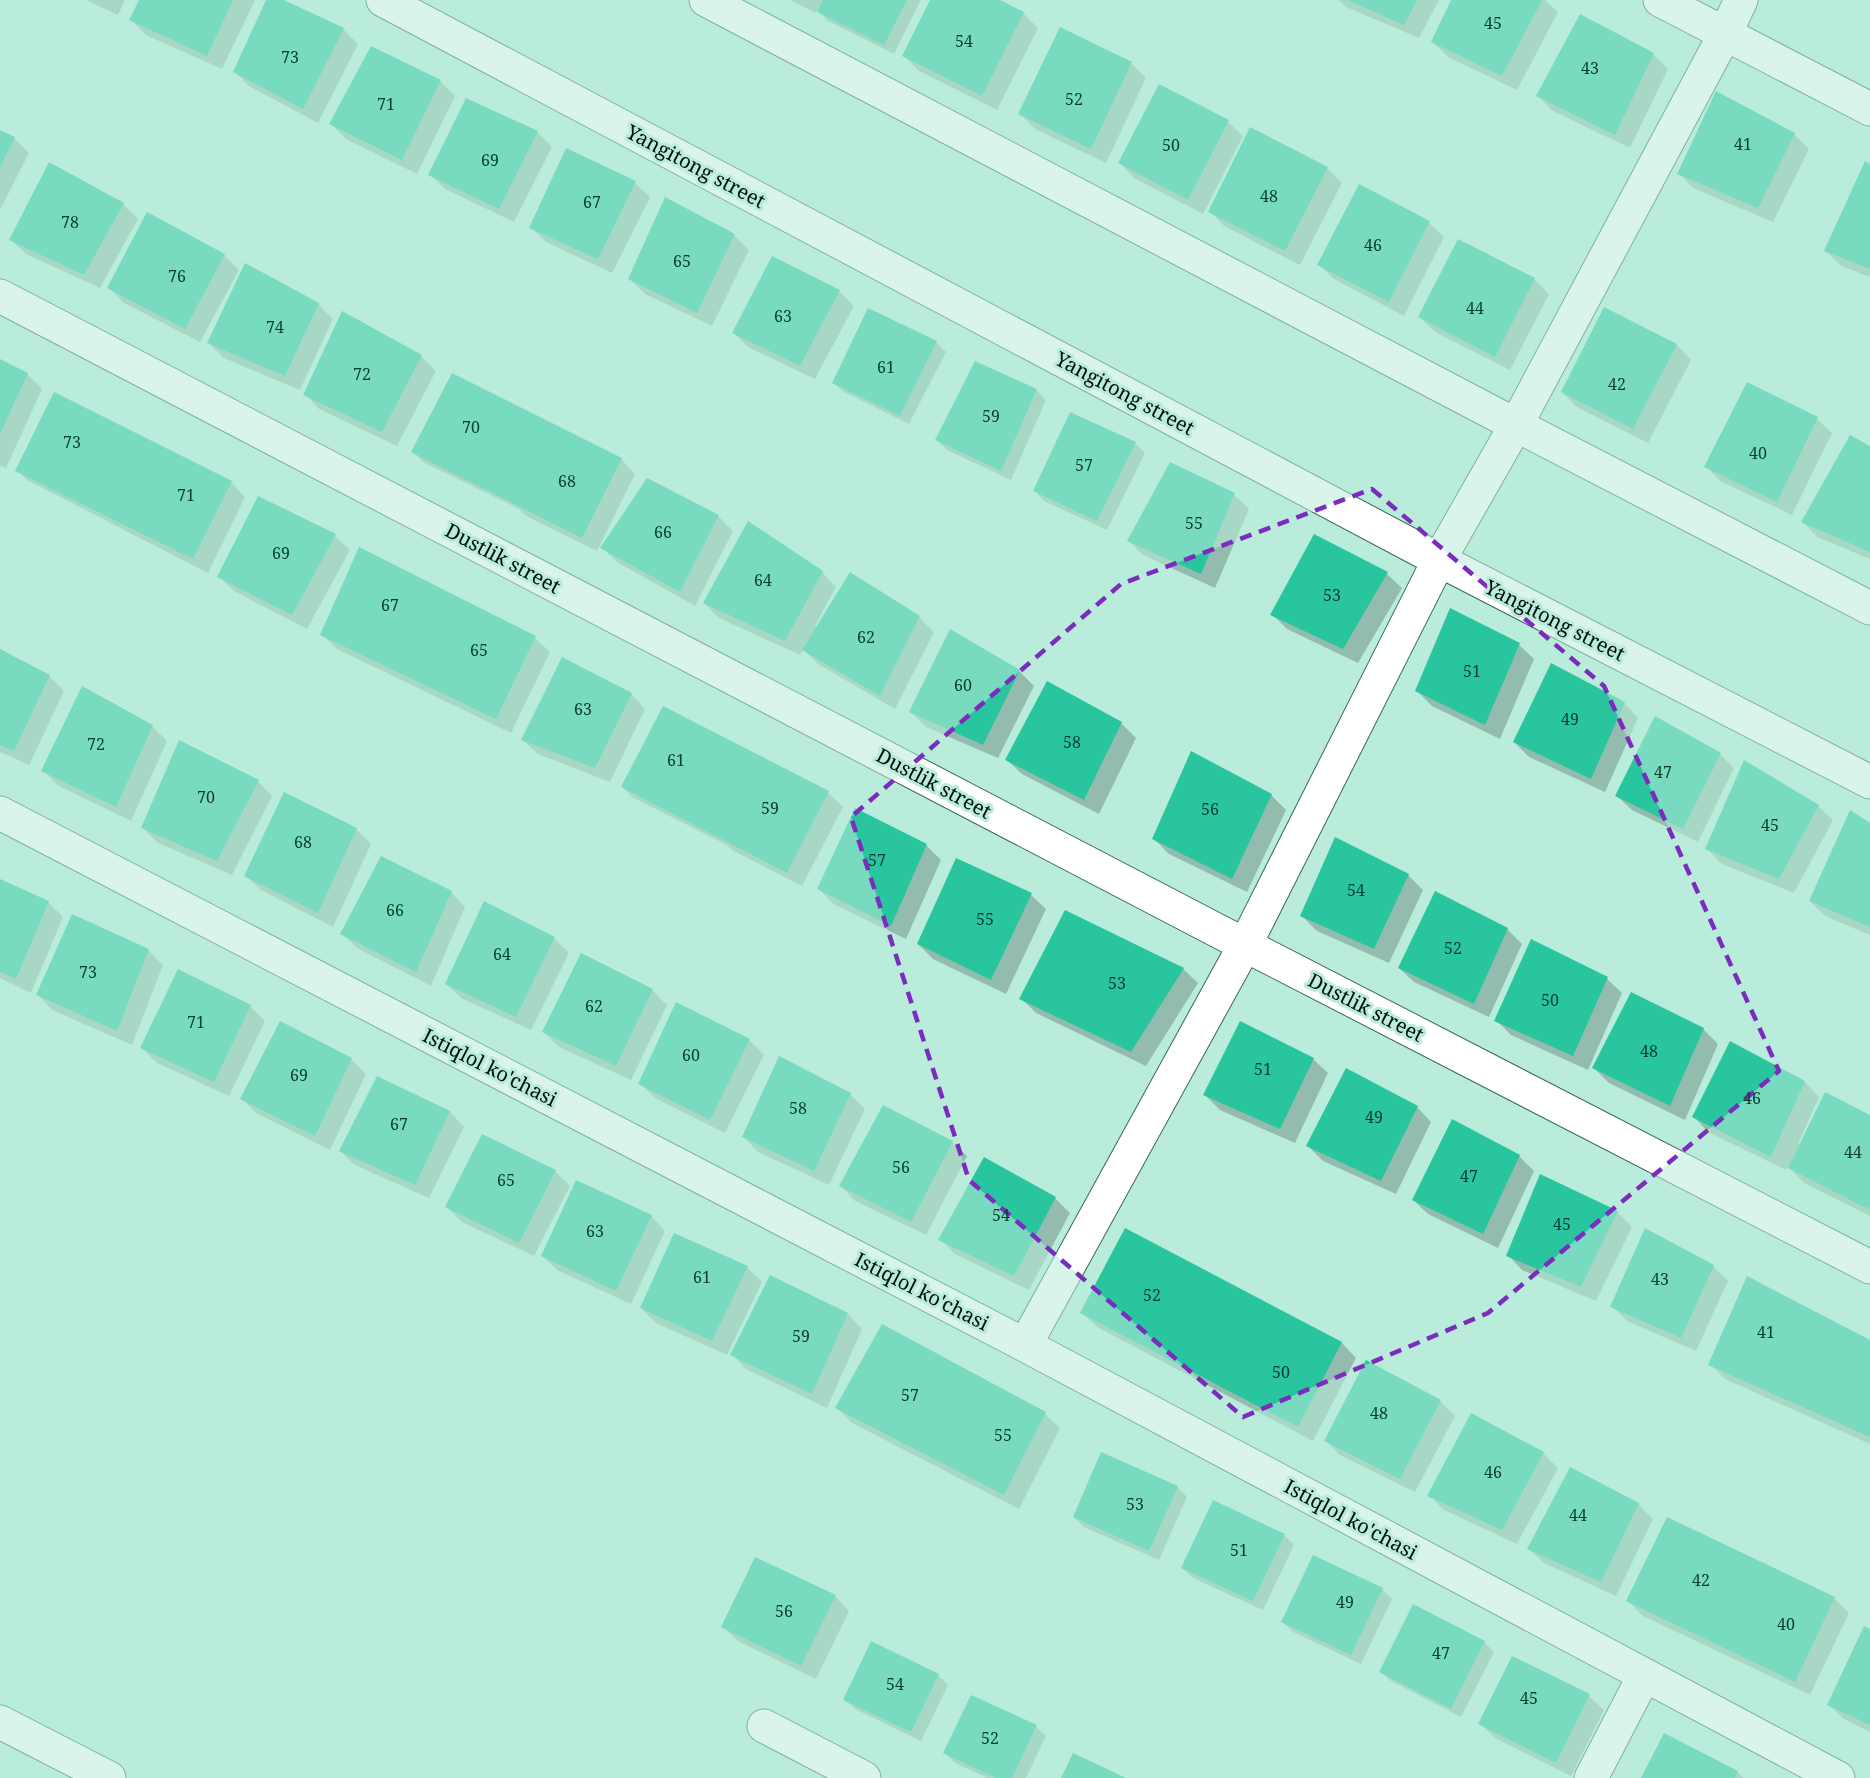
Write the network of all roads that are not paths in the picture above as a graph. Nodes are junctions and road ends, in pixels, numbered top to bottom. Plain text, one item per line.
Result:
1 (383, 0) edge
2 (706, 0) edge
3 (1660, 0) edge
4 (1741, 0) edge
5 (1725, 34) junction
6 (1870, 109) edge
7 (0, 296) edge
8 (1516, 425) junction
9 (1439, 560) junction
10 (1870, 608) edge
11 (1870, 782) edge
12 (0, 813) edge
13 (1245, 945) junction
14 (1870, 1267) edge
15 (1025, 1345) junction
16 (1644, 1676) junction
17 (0, 1722) edge
18 (764, 1726) dead end
19 (109, 1778) edge
20 (864, 1778) edge
21 (1591, 1778) edge
22 (1838, 1778) edge

1 - 9 street, Yangitong street
2 - 8 street
3 - 5 street
4 - 5 street
5 - 6 street
5 - 8 street
7 - 13 street, Dustlik street
8 - 9 street
8 - 10 street
9 - 11 street, Yangitong street
9 - 13 street
12 - 15 street, Istiqlol ko'chasi
13 - 14 street, Dustlik street
13 - 15 street
15 - 16 street, Istiqlol ko'chasi
16 - 21 street
16 - 22 street, Istiqlol ko'chasi
17 - 19 street
18 - 20 street

